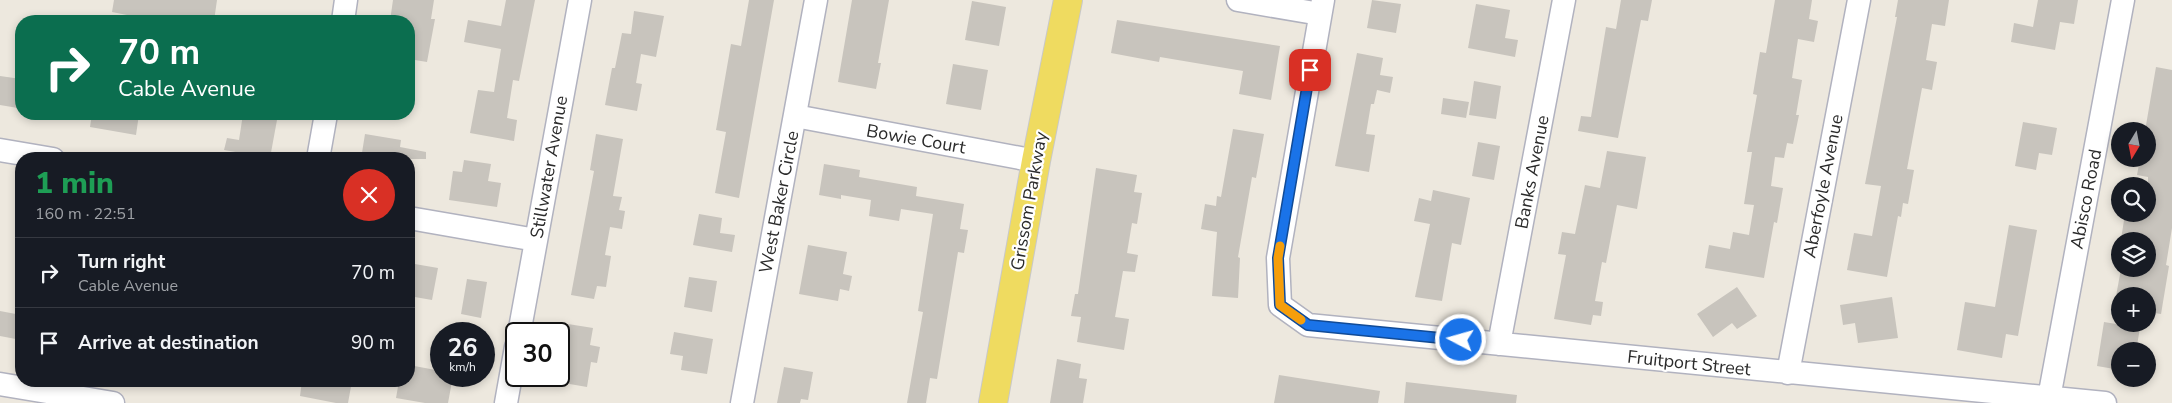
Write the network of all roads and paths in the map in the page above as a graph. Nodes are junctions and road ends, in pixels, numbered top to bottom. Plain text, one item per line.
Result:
1 (346, 0) edge
2 (580, 0) edge
3 (816, 0) edge
4 (1068, 0) edge
5 (1238, 0) edge
6 (1564, 0) edge
7 (1858, 0) edge
8 (2123, 0) edge
9 (1321, 7) edge
10 (344, 15) edge
11 (795, 116) junction
12 (325, 120) edge
13 (0, 150) edge
14 (319, 152) edge
15 (15, 153) edge
16 (1036, 161) junction
17 (415, 219) edge
18 (536, 240) junction
19 (521, 322) edge
20 (1499, 344) junction
21 (1788, 372) junction
22 (0, 384) edge
23 (15, 387) edge
24 (18, 387) edge
25 (509, 387) edge
26 (2049, 398) junction
27 (113, 403) edge
28 (506, 403) edge
29 (742, 403) edge
30 (993, 403) edge
31 (2105, 403) edge

1 - 10 street
2 - 18 street, Stillwater Avenue
3 - 11 street, West Baker Circle
4 - 16 main road, Grissom Parkway
5 - 9 street
6 - 20 street, Banks Avenue
7 - 21 street, Aberfoyle Avenue
8 - 26 street, Abisco Road
9 - 20 street, Fruitport Street
11 - 16 street, Bowie Court
11 - 29 street, West Baker Circle
12 - 14 street
13 - 15 street
16 - 30 main road, Grissom Parkway
17 - 18 street
18 - 19 street, Stillwater Avenue
20 - 21 street, Fruitport Street
21 - 26 street, Fruitport Street
22 - 23 street
24 - 27 street
25 - 28 street
26 - 31 street, Fruitport Street

